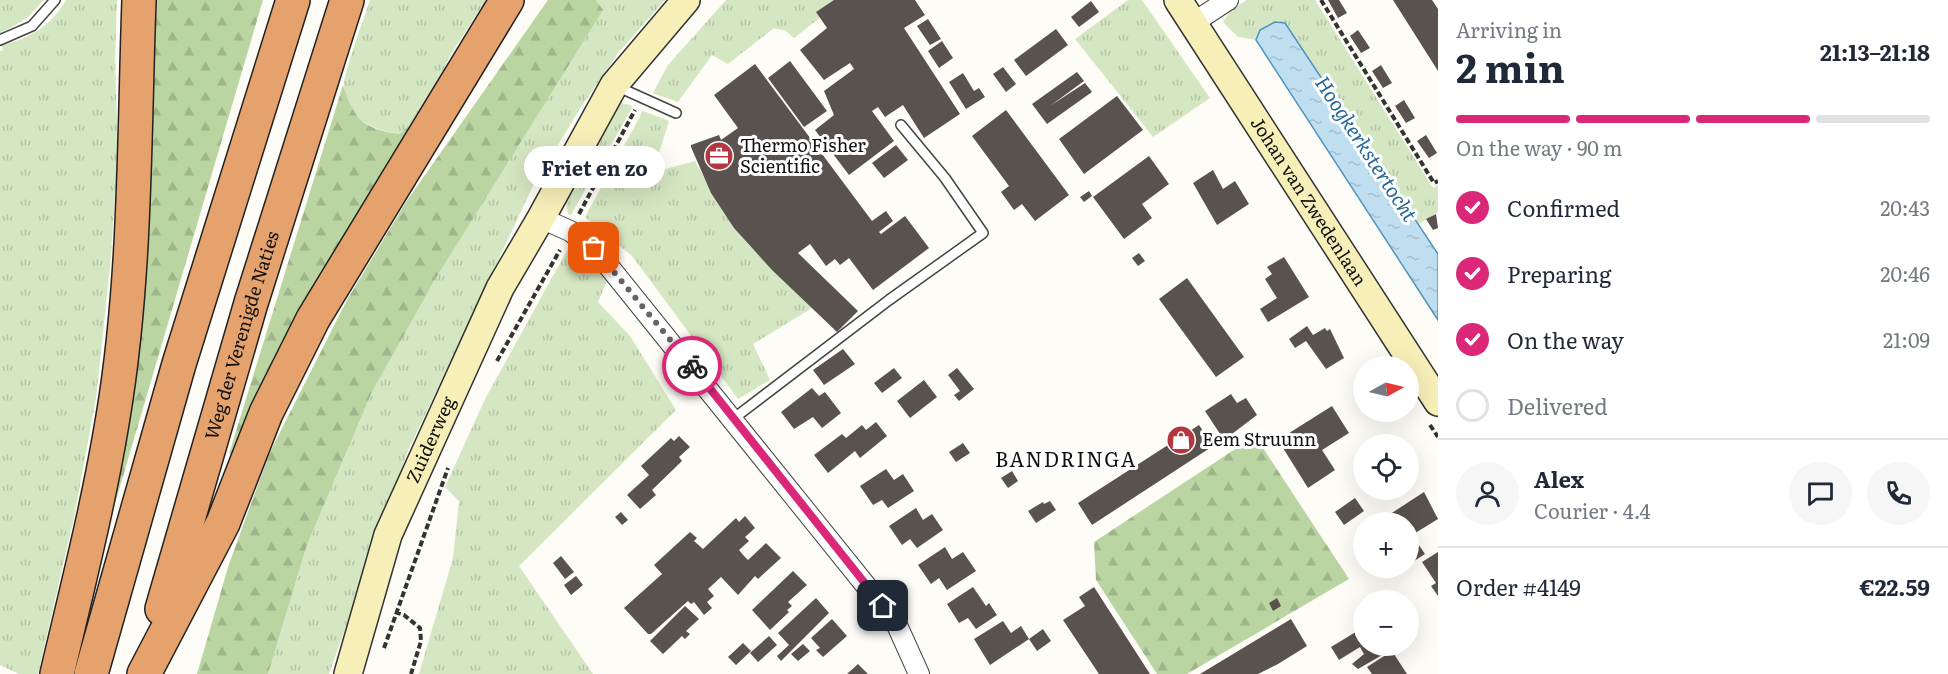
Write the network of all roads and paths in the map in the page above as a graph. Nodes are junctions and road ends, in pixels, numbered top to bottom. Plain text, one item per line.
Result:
1 (55, 0) edge
2 (139, 0) edge
3 (293, 0) edge
4 (347, 0) edge
5 (507, 0) edge
6 (686, 0) edge
7 (1178, 0) edge
8 (1228, 0) edge
9 (1321, 0) edge
10 (1193, 22) junction
11 (0, 40) edge
12 (614, 85) junction
13 (676, 113) dead end
14 (901, 125) dead end
15 (1438, 181) edge
16 (542, 218) junction
17 (570, 231) junction
18 (494, 365) dead end
19 (1438, 402) edge
20 (733, 419) junction
21 (451, 461) dead end
22 (57, 674) edge
23 (91, 674) edge
24 (143, 674) edge
25 (348, 674) edge
26 (411, 674) edge
27 (920, 674) edge

1 - 11 lane
2 - 22 highway
3 - 23 highway
4 - 24 highway, Weg der Verenigde Naties
5 - 24 highway
6 - 12 street, Zuiderweg
7 - 10 street, Johan van Zwedenlaan
8 - 10 street
9 - 15 path
10 - 19 street, Johan van Zwedenlaan
12 - 13 lane
12 - 16 street, Zuiderweg
14 - 20 lane
16 - 17 street
16 - 25 street, Zuiderweg
17 - 18 path
17 - 20 street
20 - 27 street
21 - 26 path, Zuiderweg

